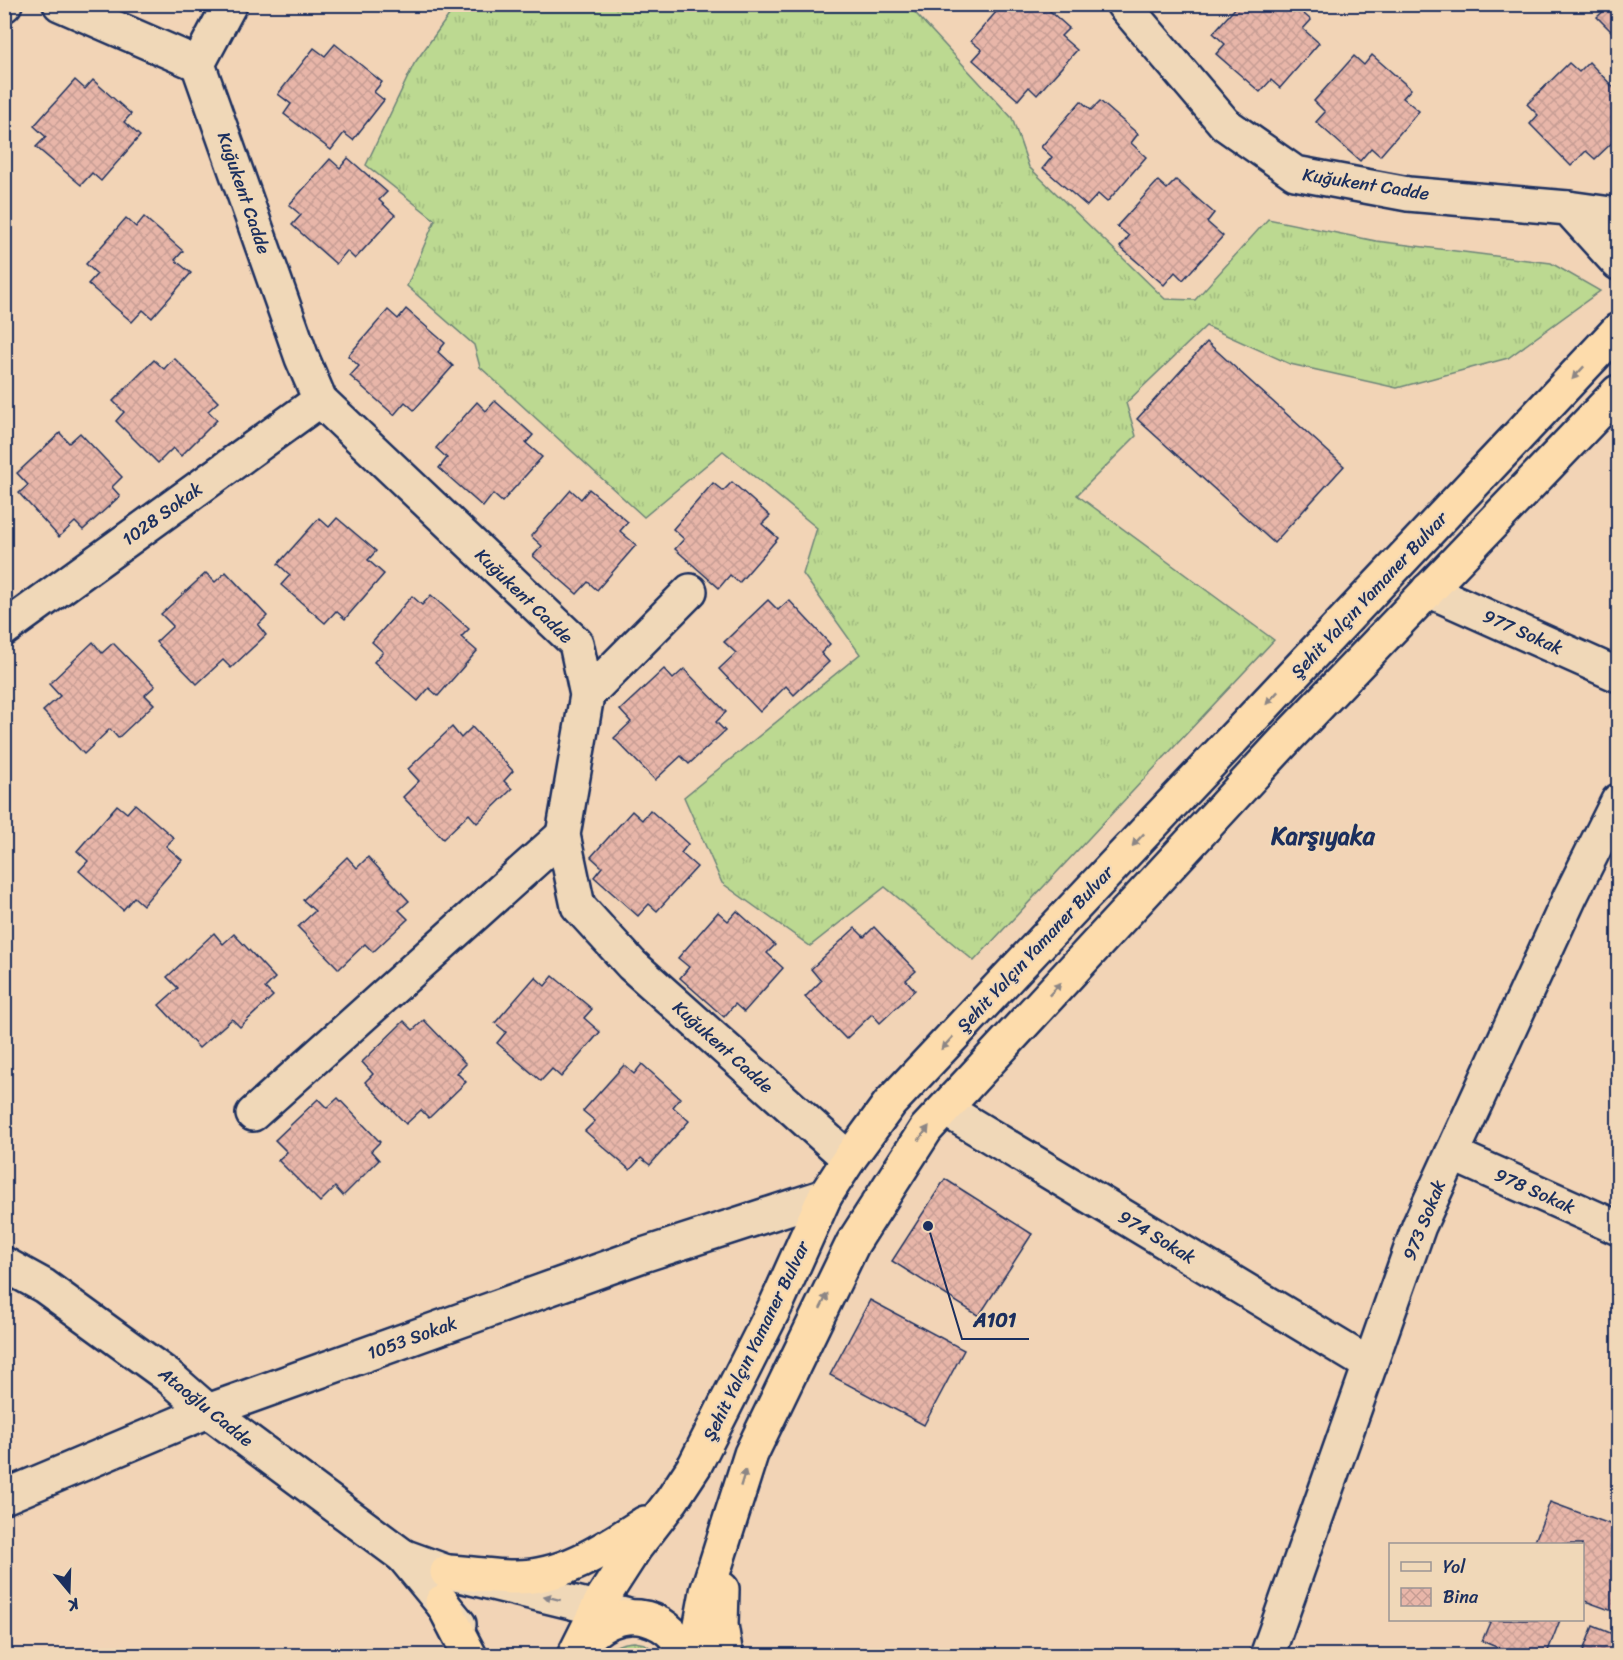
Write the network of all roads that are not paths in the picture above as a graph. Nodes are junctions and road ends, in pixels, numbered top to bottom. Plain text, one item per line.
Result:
1 (60, 4) edge
2 (230, 4) edge
3 (1123, 4) edge
4 (198, 64) junction
5 (1568, 208) junction
6 (1618, 215) edge
7 (1618, 263) edge
8 (1618, 330) edge
9 (1618, 392) edge
10 (320, 400) junction
11 (1428, 590) junction
12 (690, 591) dead end
13 (4, 629) edge
14 (1618, 675) edge
15 (587, 695) junction
16 (1618, 801) edge
17 (563, 834) junction
18 (945, 1109) junction
19 (253, 1114) dead end
20 (1452, 1154) junction
21 (849, 1159) junction
22 (825, 1196) junction
23 (1618, 1228) edge
24 (4, 1264) edge
25 (1370, 1365) junction
26 (208, 1411) junction
27 (4, 1497) edge
28 (662, 1512) junction
29 (728, 1527) junction
30 (444, 1587) junction
31 (597, 1609) junction
32 (629, 1616) junction
33 (577, 1651) edge
34 (470, 1656) edge
35 (484, 1656) edge
36 (688, 1656) edge
37 (695, 1656) edge
38 (726, 1656) edge
39 (1267, 1656) edge

1 - 4 street
2 - 4 street
3 - 5 street, Kuğukent Cadde
4 - 10 street, Kuğukent Cadde
5 - 6 street, Kuğukent Cadde
5 - 7 street
8 -> 21 highway, Şehit Yalçın Yamaner Bulvar
9 - 11 highway
10 - 13 street, 1028 Sokak
10 - 15 street, Kuğukent Cadde
11 - 14 street, 977 Sokak
18 -> 11 highway
12 - 15 street
15 - 17 street, Kuğukent Cadde
16 - 20 street, 973 Sokak
17 - 19 street
17 - 21 street, Kuğukent Cadde
18 - 25 street, 974 Sokak
29 -> 18 highway
20 - 23 street, 978 Sokak
20 - 25 street, 973 Sokak
21 - 22 highway, Şehit Yalçın Yamaner Bulvar
22 - 26 street, 1053 Sokak
22 - 28 highway, Şehit Yalçın Yamaner Bulvar
24 - 26 street, Ataoğlu Cadde
25 - 39 street, 973 Sokak
26 - 27 street, 1053 Sokak
26 - 30 street, Ataoğlu Cadde
28 - 30 highway
28 - 31 highway, Şehit Yalçın Yamaner Bulvar
29 - 37 highway
29 - 38 highway
31 -> 30 street
30 - 34 highway
30 - 35 street, Ataoğlu Cadde
31 - 32 street
31 - 33 highway, Şehit Yalçın Yamaner Bulvar
32 - 33 highway
32 - 36 highway

